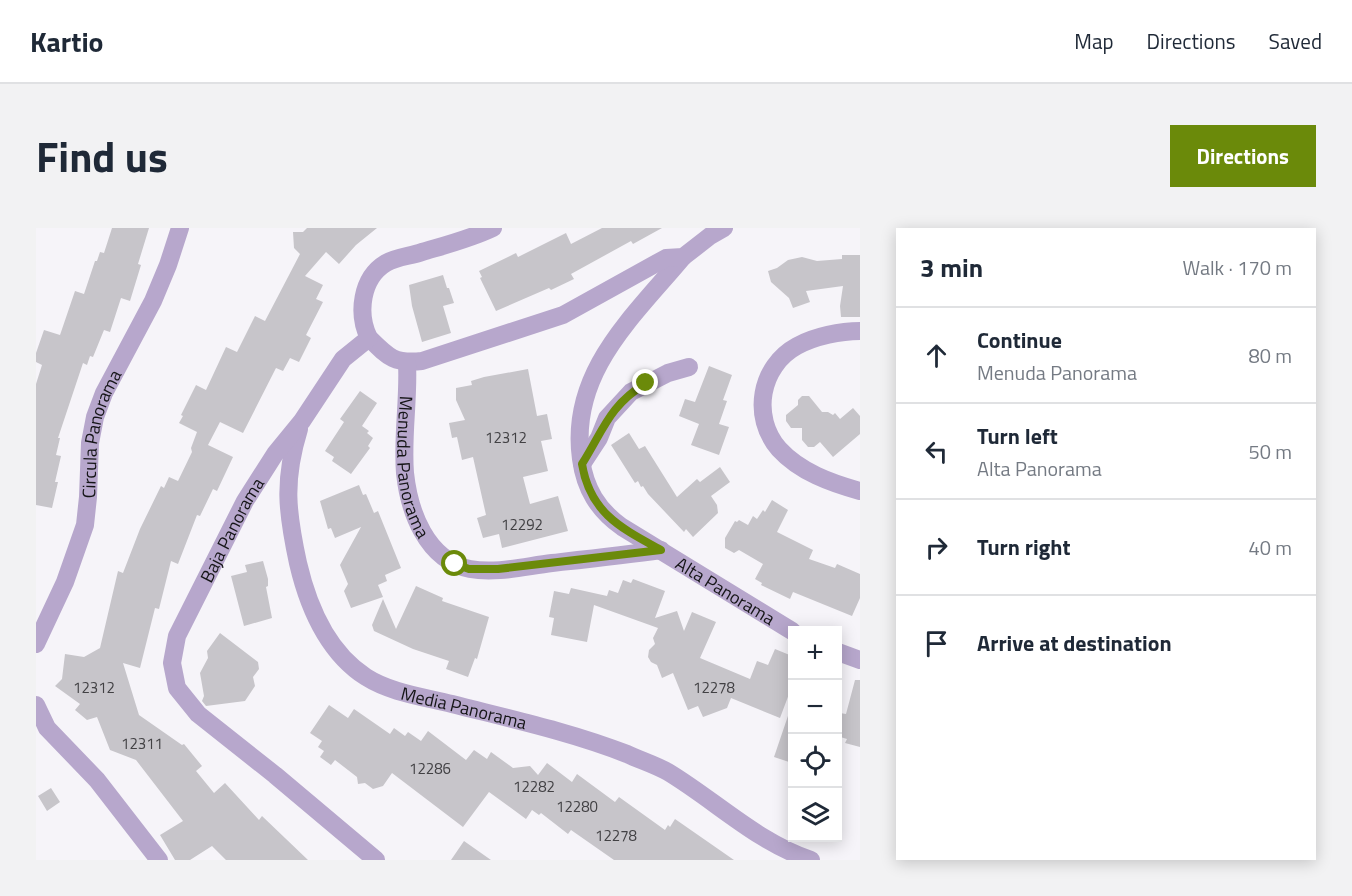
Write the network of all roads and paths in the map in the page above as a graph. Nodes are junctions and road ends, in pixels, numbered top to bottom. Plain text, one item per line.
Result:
1 (180, 228) edge
2 (493, 228) edge
3 (724, 228) edge
4 (683, 257) junction
5 (860, 331) edge
6 (369, 338) junction
7 (407, 363) junction
8 (689, 367) dead end
9 (302, 421) junction
10 (582, 464) junction
11 (860, 491) edge
12 (661, 550) junction
13 (788, 629) edge
14 (36, 644) edge
15 (842, 654) edge
16 (860, 660) edge
17 (36, 705) edge
18 (159, 860) edge
19 (375, 860) edge
20 (811, 860) edge

1 - 14 street, Circula Panorama
2 - 6 street
3 - 4 street
4 - 7 street
4 - 10 street, Alta Panorama
5 - 11 street
6 - 7 street
6 - 9 street, Baja Panorama
7 - 12 street, Menuda Panorama
8 - 10 street
9 - 19 street, Baja Panorama
9 - 20 street, Media Panorama
10 - 12 street, Alta Panorama
12 - 13 street, Alta Panorama
15 - 16 street
17 - 18 street

